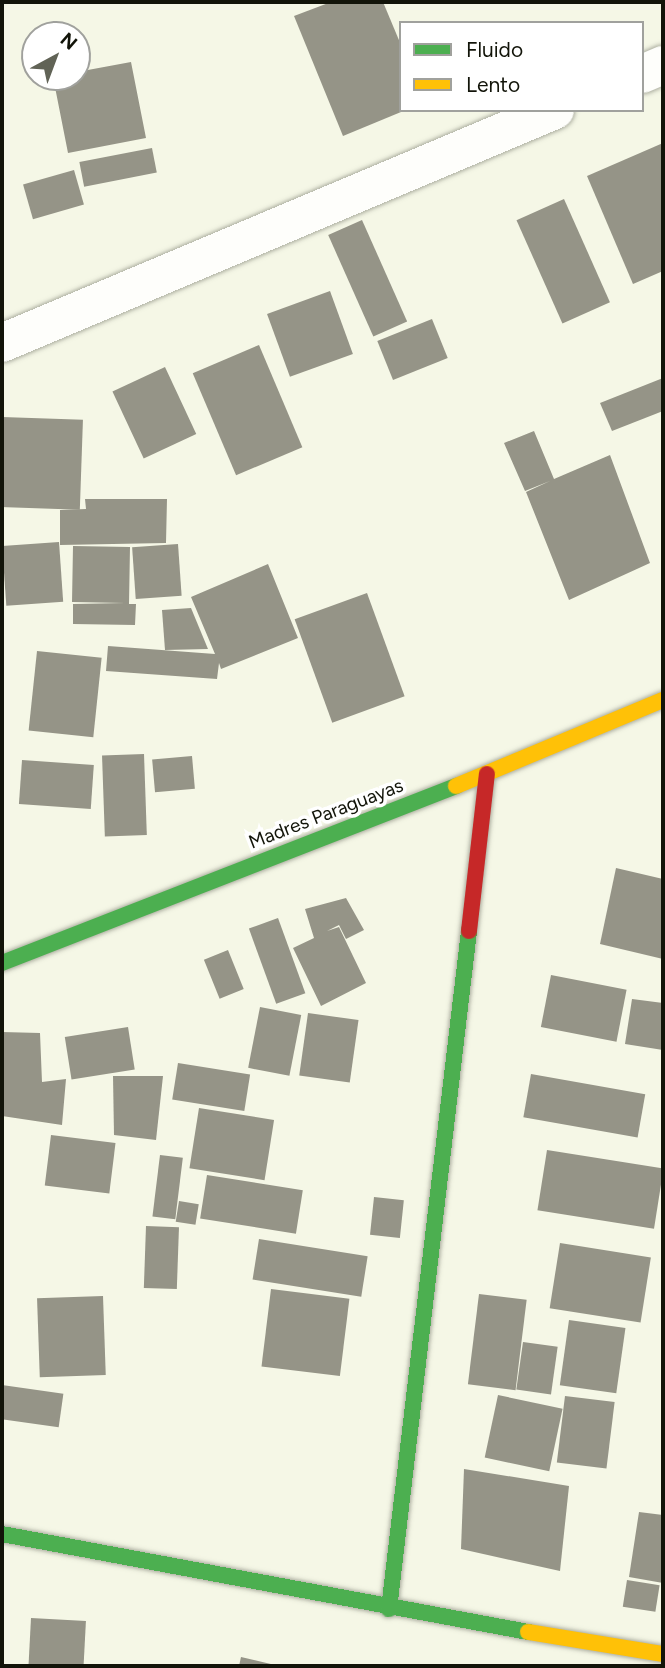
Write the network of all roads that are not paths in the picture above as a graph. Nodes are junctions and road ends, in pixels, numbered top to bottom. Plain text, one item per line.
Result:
1 (663, 65) edge
2 (644, 73) edge
3 (550, 112) edge
4 (2, 343) edge
5 (663, 700) edge
6 (487, 774) junction
7 (2, 963) edge
8 (2, 1534) edge
9 (389, 1609) junction
10 (663, 1654) edge

1 - 2 street
3 - 4 street
5 - 6 street, Madres Paraguayas
6 - 7 street, Madres Paraguayas
6 - 9 street
8 - 9 street
9 - 10 street

